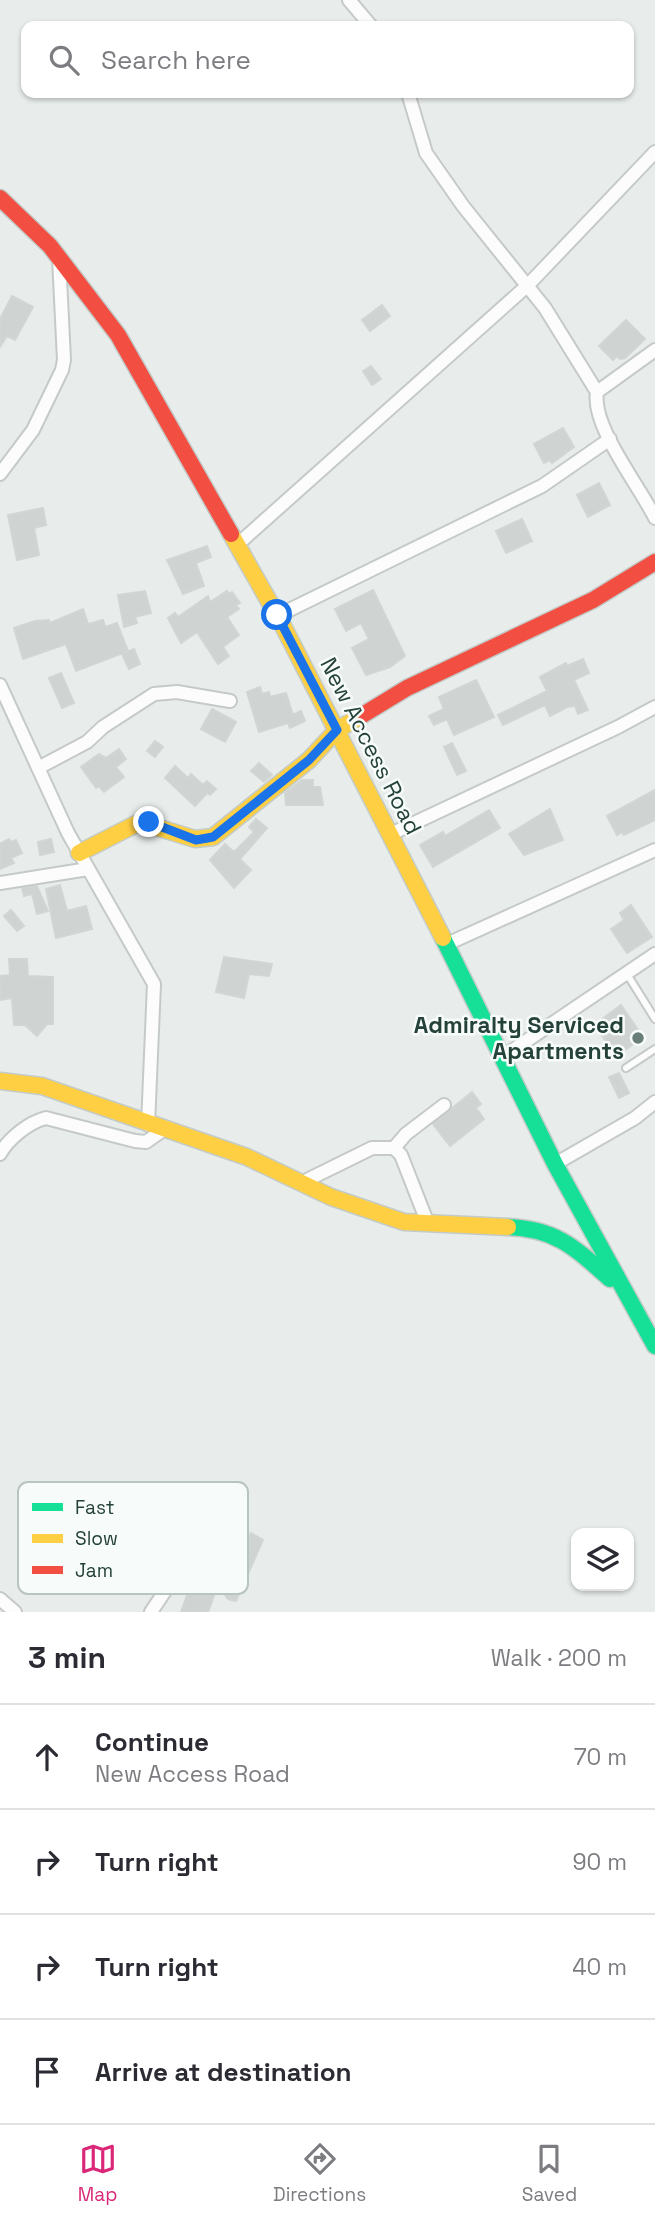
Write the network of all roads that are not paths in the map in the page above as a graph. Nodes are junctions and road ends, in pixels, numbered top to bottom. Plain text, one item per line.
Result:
1 (349, 0) edge
2 (367, 21) edge
3 (410, 98) edge
4 (655, 152) edge
5 (0, 198) edge
6 (59, 257) junction
7 (528, 285) junction
8 (655, 349) edge
9 (597, 392) junction
10 (610, 439) junction
11 (0, 474) edge
12 (655, 518) edge
13 (237, 545) junction
14 (655, 562) edge
15 (277, 615) junction
16 (0, 685) edge
17 (230, 701) dead end
18 (655, 707) edge
19 (337, 730) junction
20 (38, 768) junction
21 (391, 834) junction
22 (655, 850) edge
23 (79, 853) junction
24 (88, 869) junction
25 (0, 883) edge
26 (447, 944) junction
27 (655, 954) edge
28 (626, 972) junction
29 (655, 1019) edge
30 (655, 1049) edge
31 (504, 1056) junction
32 (626, 1068) dead end
33 (0, 1082) edge
34 (655, 1102) edge
35 (444, 1105) dead end
36 (155, 1127) junction
37 (394, 1148) junction
38 (0, 1154) edge
39 (555, 1164) junction
40 (301, 1183) junction
41 (428, 1224) junction
42 (625, 1294) junction
43 (655, 1346) edge
44 (163, 1594) edge
45 (0, 1599) edge
46 (15, 1612) edge
47 (150, 1612) edge

1 - 2 street
3 - 7 street
4 - 7 street
5 - 6 main road, New Access Road
6 - 11 street
6 - 13 main road, New Access Road
7 - 9 street
7 - 13 street
8 - 9 street
9 - 10 street
10 - 12 street
10 - 15 street
13 - 15 main road, New Access Road
14 - 19 main road
15 - 19 main road, New Access Road
16 - 20 street
17 - 20 street
18 - 21 street
19 - 21 main road, New Access Road
19 - 23 main road
20 - 23 street
21 - 26 main road, New Access Road
22 - 26 street
23 - 24 street
24 - 25 street
24 - 36 street
26 - 31 main road, New Access Road
27 - 28 street
28 - 29 lane
28 - 31 street
30 - 32 lane
31 - 39 main road, New Access Road
33 - 36 main road
34 - 39 street
35 - 37 street
36 - 38 street
36 - 40 main road
37 - 40 street
37 - 41 street
39 - 42 main road, New Access Road
40 - 41 main road
41 - 42 main road
42 - 43 main road, New Access Road
44 - 47 street
45 - 46 street

